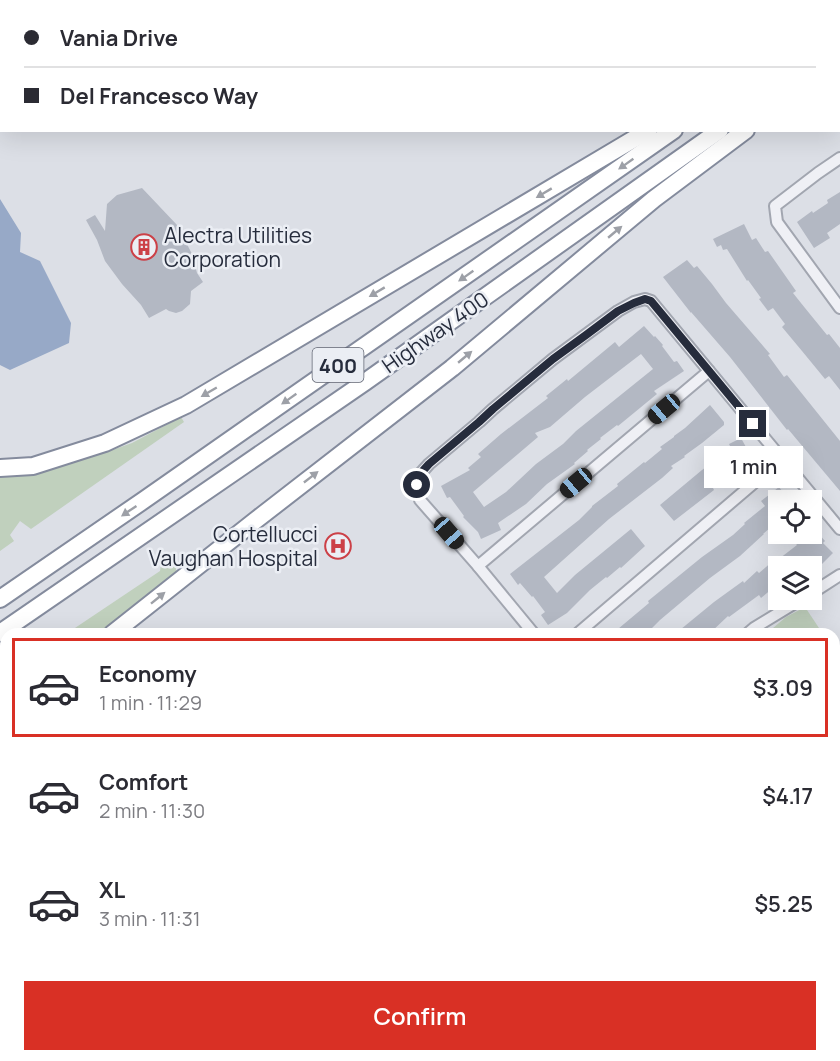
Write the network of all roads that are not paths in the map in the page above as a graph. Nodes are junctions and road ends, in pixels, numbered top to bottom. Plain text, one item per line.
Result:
1 (646, 132) edge
2 (671, 132) edge
3 (717, 132) edge
4 (743, 132) edge
5 (840, 158) edge
6 (840, 308) edge
7 (709, 371) junction
8 (782, 459) junction
9 (0, 468) edge
10 (840, 529) edge
11 (478, 566) junction
12 (840, 575) edge
13 (822, 586) edge
14 (0, 599) edge
15 (784, 610) edge
16 (7, 628) edge
17 (120, 628) edge
18 (529, 628) edge
19 (584, 628) edge
20 (754, 628) edge

1 -> 9 highway
2 -> 14 highway, Highway 400 / 400
3 - 16 highway, Highway 400 / 400
17 -> 4 highway
5 - 6 street
7 - 8 street
7 - 11 street
7 - 11 street
8 - 10 street
8 - 19 street
11 - 18 street
12 - 13 street
15 - 20 street

